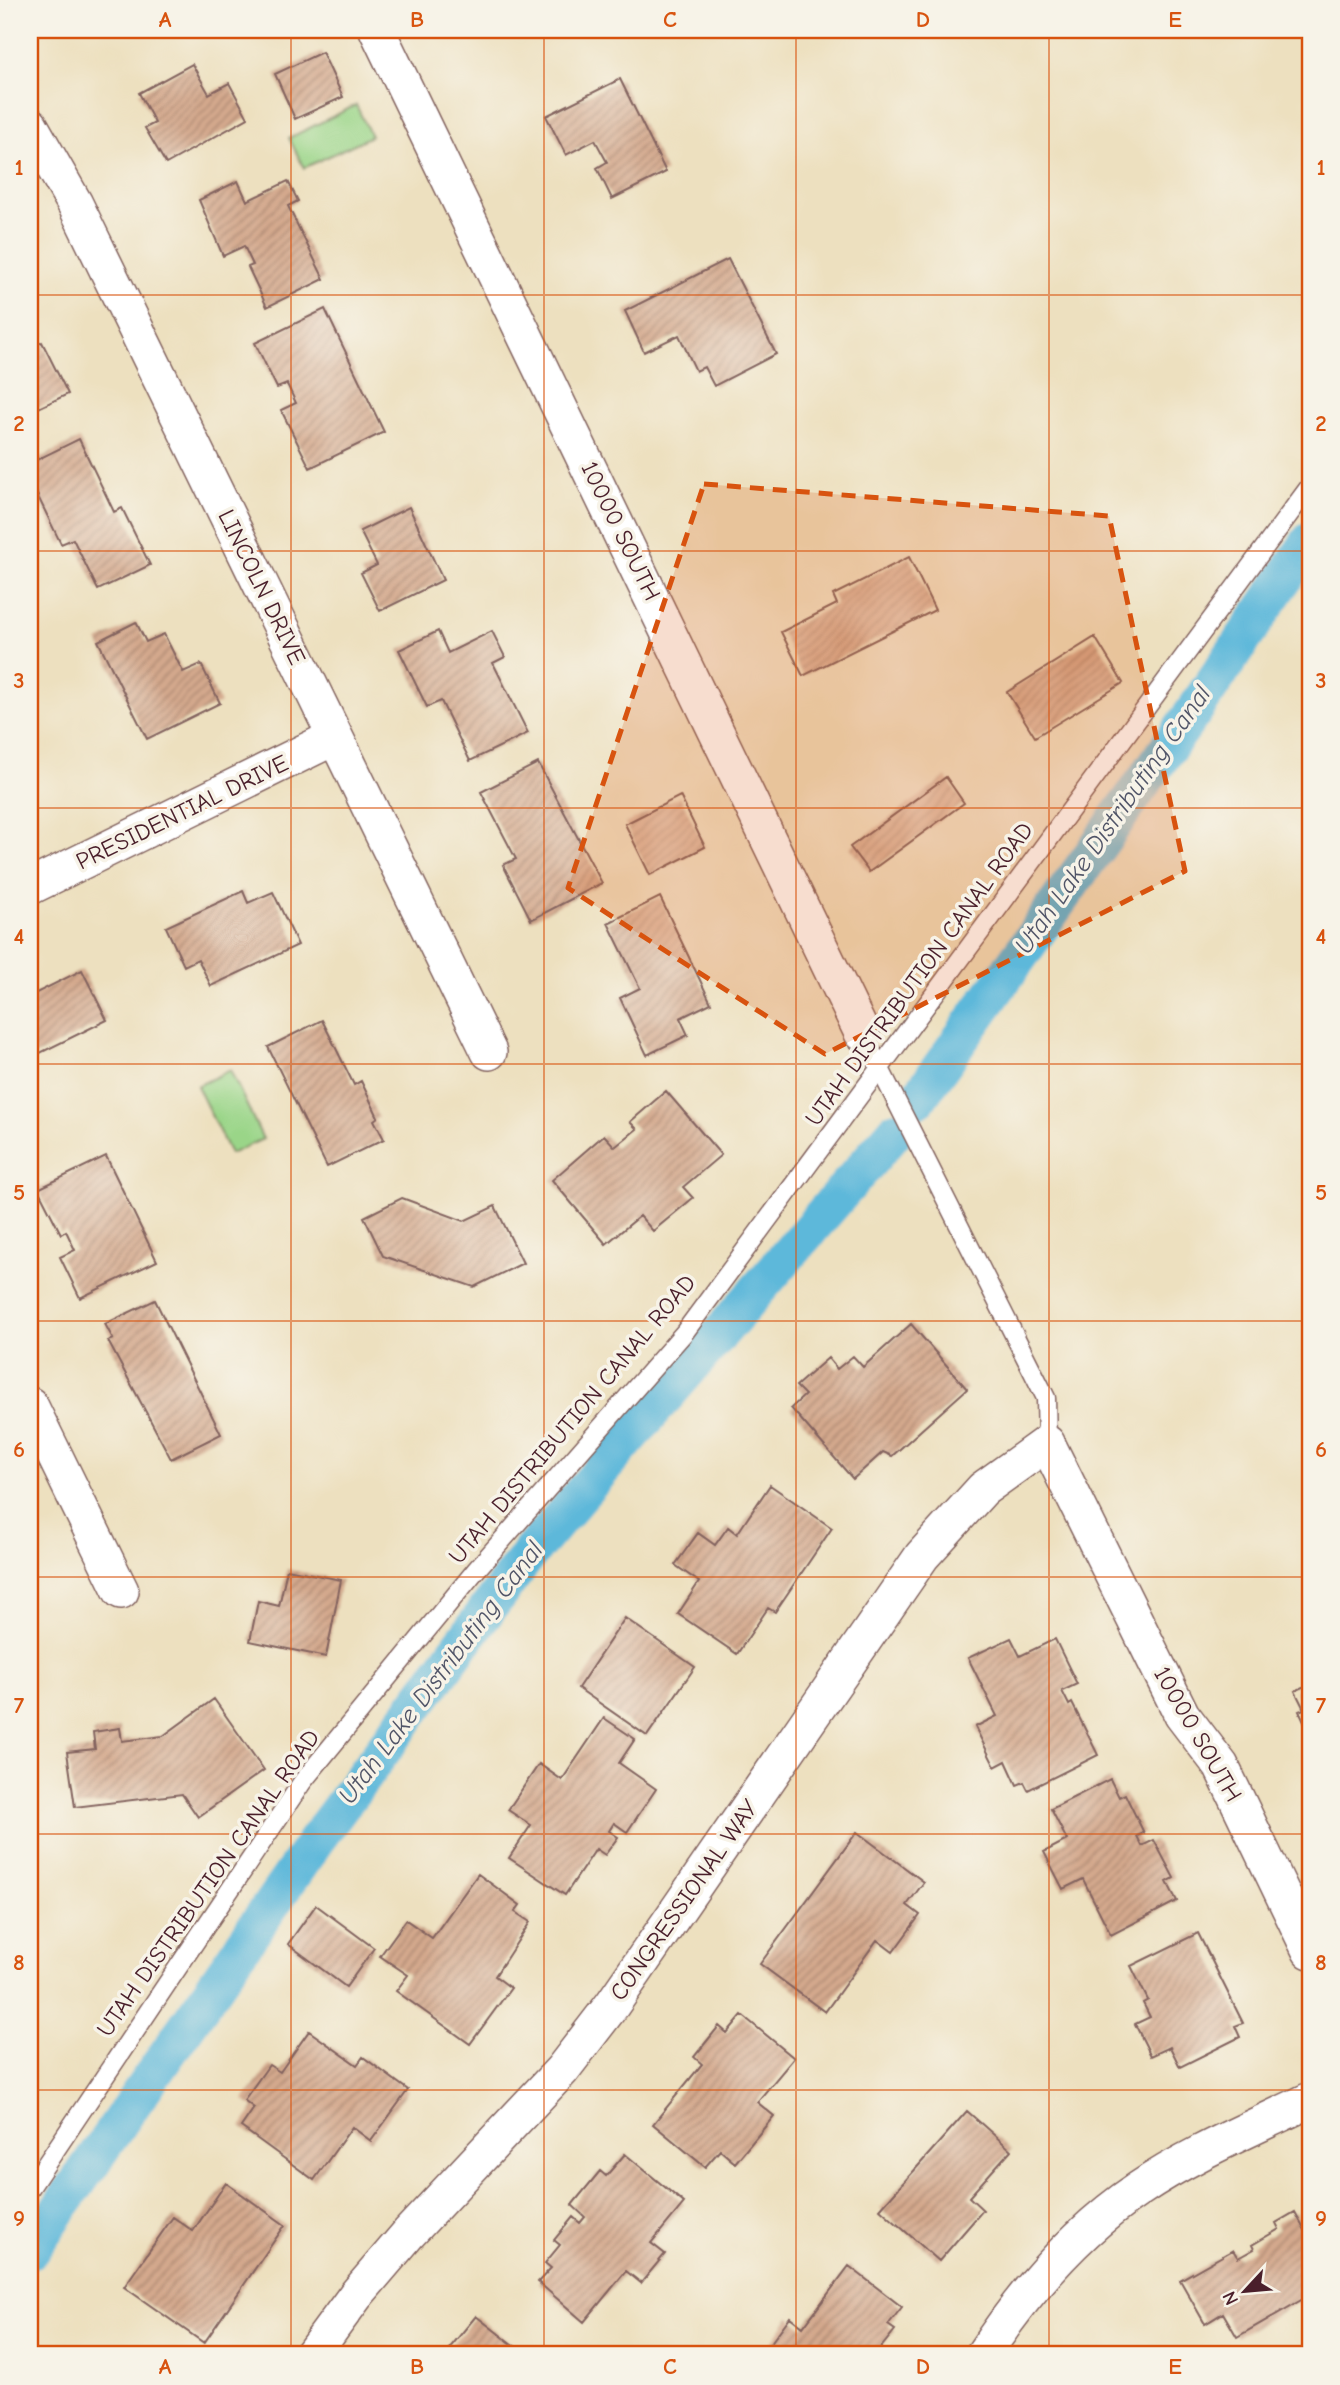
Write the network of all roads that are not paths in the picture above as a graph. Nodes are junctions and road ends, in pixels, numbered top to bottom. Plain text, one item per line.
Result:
1 (377, 30) edge
2 (30, 125) edge
3 (1310, 486) edge
4 (335, 737) junction
5 (30, 887) edge
6 (862, 1033) joint
7 (489, 1052) dead end
8 (879, 1068) junction
9 (30, 1405) edge
10 (1047, 1443) junction
11 (121, 1591) dead end
12 (1310, 1951) edge
13 (1310, 2100) edge
14 (30, 2188) edge
15 (312, 2355) edge
16 (983, 2355) edge

1 - 6 street, 10000 SOUTH
2 - 4 street, LINCOLN DRIVE
3 - 8 lane, UTAH DISTRIBUTION CANAL ROAD
4 - 5 street, PRESIDENTIAL DRIVE
4 - 7 street, LINCOLN DRIVE
6 - 8 lane
8 - 10 lane
8 - 14 lane, UTAH DISTRIBUTION CANAL ROAD
9 - 11 street
10 - 12 street, 10000 SOUTH
10 - 15 street, CONGRESSIONAL WAY
13 - 16 street

